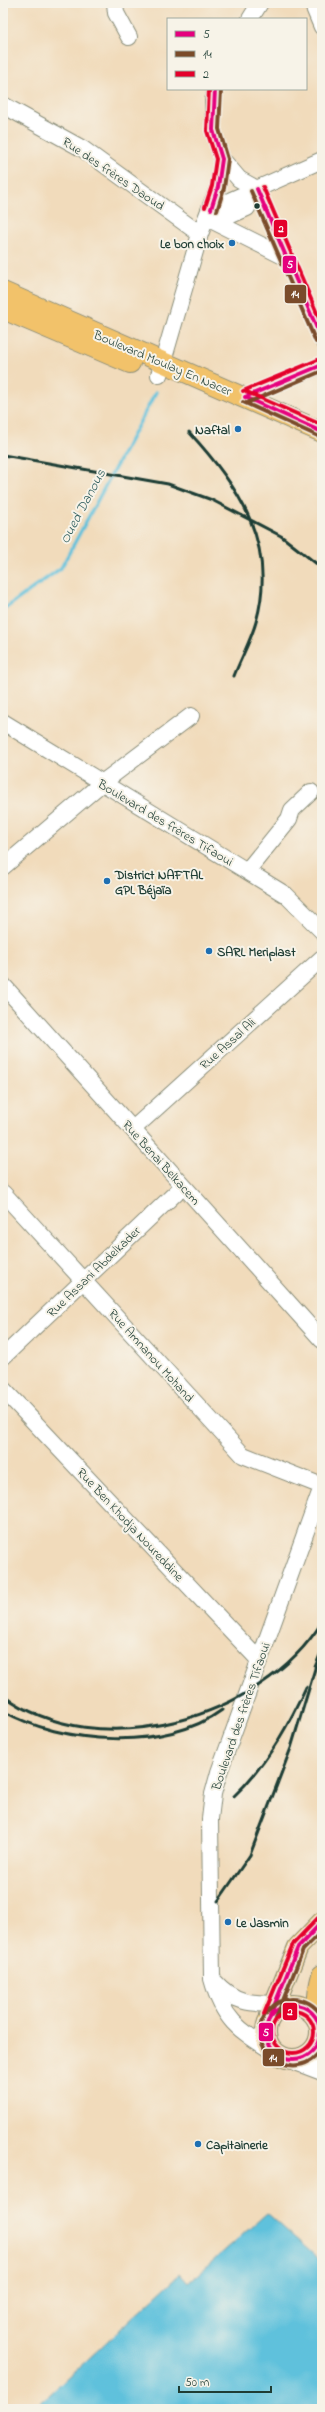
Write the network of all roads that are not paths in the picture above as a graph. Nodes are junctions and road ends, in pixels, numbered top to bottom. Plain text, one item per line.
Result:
1 (115, 3) edge
2 (312, 3) edge
3 (322, 26) edge
4 (129, 37) dead end
5 (216, 90) edge
6 (3, 105) edge
7 (222, 159) junction
8 (322, 160) edge
9 (257, 189) junction
10 (209, 213) junction
11 (200, 234) junction
12 (285, 257) junction
13 (3, 292) edge
14 (3, 309) edge
15 (322, 340) edge
16 (322, 365) edge
17 (161, 369) junction
18 (245, 397) junction
19 (322, 432) edge
20 (322, 444) edge
21 (191, 716) dead end
22 (3, 722) edge
23 (102, 783) junction
24 (311, 792) dead end
25 (3, 867) edge
26 (247, 871) junction
27 (322, 930) edge
28 (322, 958) edge
29 (3, 985) edge
30 (133, 1130) junction
31 (183, 1186) junction
32 (3, 1193) edge
33 (84, 1280) junction
34 (322, 1340) edge
35 (3, 1357) edge
36 (3, 1389) edge
37 (322, 1486) edge
38 (259, 1660) junction
39 (322, 1922) edge
40 (322, 1975) edge
41 (212, 1979) junction
42 (308, 2028) edge
43 (281, 2056) junction
44 (322, 2072) edge

1 - 4 street
2 - 3 street
5 - 7 street
6 - 11 street, Rue des frères Daoud
7 - 9 street
7 - 10 street
8 - 9 street
9 - 10 street
9 - 12 street
10 - 11 street
10 - 12 street
11 - 17 street
12 - 15 street
13 - 17 main road, Boulevard Moulay En Nacer
14 - 17 main road, Boulevard Moulay En Nacer
16 - 18 street
17 - 18 main road, Boulevard Moulay En Nacer
17 - 20 main road, Boulevard Moulay En Nacer
18 - 19 main road, Boulevard Moulay En Nacer
21 - 23 street
22 - 23 street, Boulevard des frères Tifaoui
23 - 25 street
23 - 26 street, Boulevard des frères Tifaoui
24 - 26 street
26 - 27 street, Boulevard des frères Tifaoui
28 - 30 street, Rue Assal Ali
29 - 30 street, Rue Benai Belkacem
30 - 31 street, Rue Benai Belkacem
31 - 33 street, Rue Assani Abdelkader
31 - 34 street, Rue Benai Belkacem
32 - 33 street, Rue Amnanou Mohand
33 - 35 street, Rue Assani Abdelkader
33 - 37 street, Rue Amnanou Mohand
36 - 38 street, Rue Ben Khodja Noureddine
37 - 38 street, Boulevard des frères Tifaoui
38 - 41 street, Boulevard des frères Tifaoui
39 - 42 main road
40 - 42 main road
41 - 42 street
41 - 43 street, Boulevard des frères Tifaoui
42 - 43 main road
42 - 43 main road
43 - 44 street, Boulevard des frères Tifaoui

